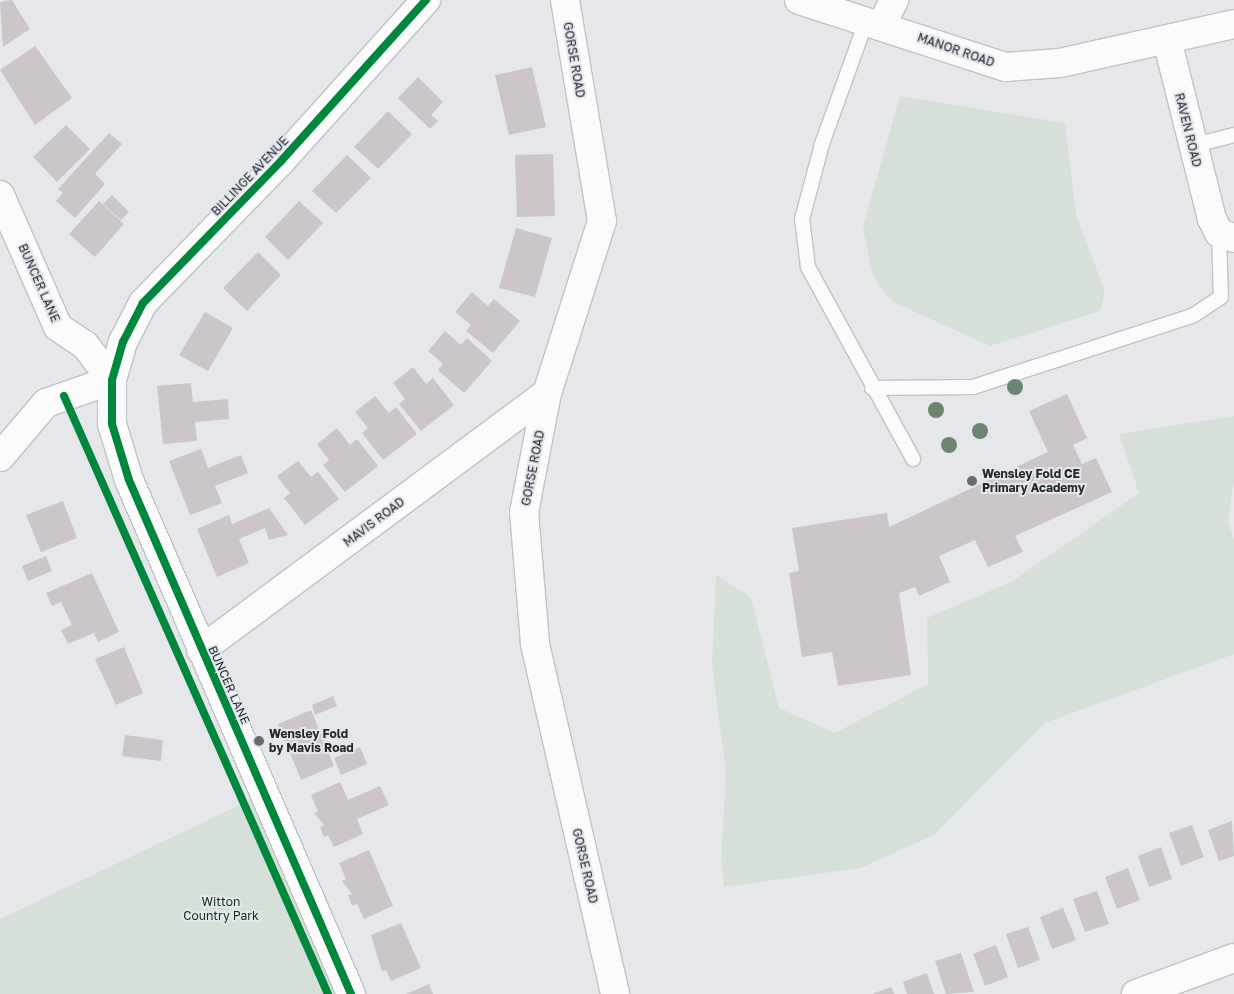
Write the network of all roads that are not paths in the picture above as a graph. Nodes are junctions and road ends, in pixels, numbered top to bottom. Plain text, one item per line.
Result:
1 (426, 0) edge
2 (800, 0) edge
3 (562, 2) edge
4 (881, 14) edge
5 (1234, 24) edge
6 (1168, 40) junction
7 (1234, 135) edge
8 (1191, 146) junction
9 (0, 194) edge
10 (1222, 230) edge
11 (112, 380) junction
12 (872, 388) junction
13 (547, 393) junction
14 (0, 457) edge
15 (913, 459) dead end
16 (201, 650) junction
17 (1234, 958) edge
18 (351, 994) edge
19 (614, 994) edge
20 (1136, 994) edge

1 - 11 street, BILLINGE AVENUE
2 - 4 street, MANOR ROAD
3 - 13 street, GORSE ROAD
4 - 6 street, MANOR ROAD
4 - 12 lane
5 - 6 street, MANOR ROAD
6 - 8 street, RAVEN ROAD
7 - 8 lane
8 - 10 street, RAVEN ROAD
9 - 11 street, BUNCER LANE
10 - 12 lane
11 - 14 street
11 - 16 street, BUNCER LANE
12 - 15 lane
13 - 16 street, MAVIS ROAD
13 - 19 street, GORSE ROAD
16 - 18 street, BUNCER LANE
17 - 20 street

